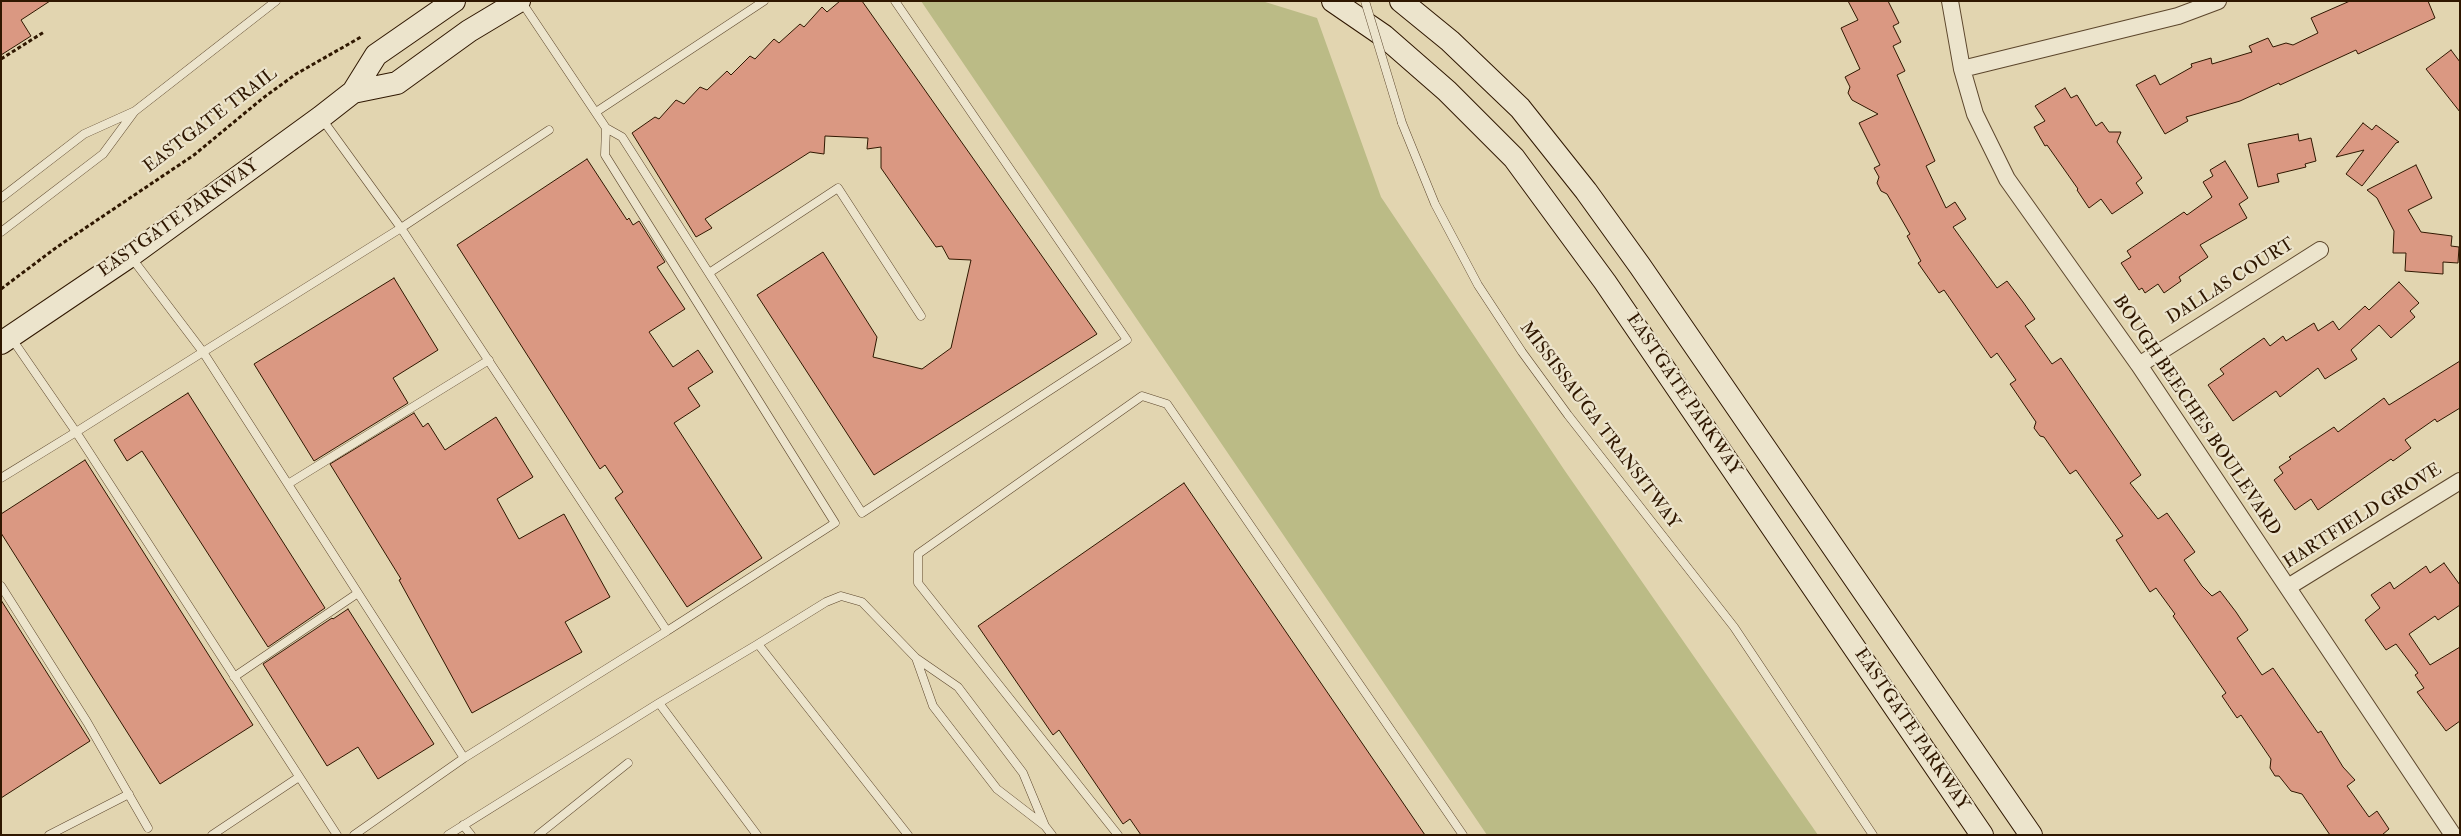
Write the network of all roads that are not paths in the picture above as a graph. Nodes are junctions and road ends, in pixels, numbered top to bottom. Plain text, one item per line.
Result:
1 (276, 1) edge
2 (454, 1) edge
3 (520, 1) edge
4 (764, 1) edge
5 (895, 1) edge
6 (1333, 1) edge
7 (1365, 1) edge
8 (1401, 1) edge
9 (1950, 1) edge
10 (2218, 1) edge
11 (1962, 69) junction
12 (353, 92) junction
13 (135, 111) junction
14 (596, 112) junction
15 (321, 117) junction
16 (606, 128) junction
17 (549, 130) dead end
18 (1, 198) edge
19 (400, 228) junction
20 (1, 232) edge
21 (2320, 250) dead end
22 (130, 256) junction
23 (709, 274) junction
24 (921, 316) dead end
25 (6, 339) edge
26 (203, 352) junction
27 (489, 360) junction
28 (2139, 365) junction
29 (76, 432) junction
30 (1, 478) edge
31 (2460, 481) edge
32 (288, 484) junction
33 (1, 586) edge
34 (2288, 587) junction
35 (358, 593) junction
36 (667, 631) junction
37 (758, 644) junction
38 (916, 658) junction
39 (234, 677) junction
40 (659, 703) junction
41 (464, 758) junction
42 (628, 763) dead end
43 (298, 777) junction
44 (129, 794) junction
45 (463, 825) junction
46 (1045, 826) junction
47 (148, 828) dead end
48 (1979, 832) edge
49 (50, 835) edge
50 (212, 835) edge
51 (337, 835) edge
52 (354, 835) edge
53 (448, 835) edge
54 (471, 835) edge
55 (538, 835) edge
56 (757, 835) edge
57 (908, 835) edge
58 (1052, 835) edge
59 (1118, 835) edge
60 (1463, 835) edge
61 (1873, 835) edge
62 (2031, 835) edge
63 (2453, 835) edge

1 - 13 lane
2 - 12 main road, EASTGATE PARKWAY
3 - 12 main road, EASTGATE PARKWAY
3 - 14 lane
4 - 14 lane
5 - 23 lane
6 - 48 main road, EASTGATE PARKWAY
7 - 61 lane, MISSISSAUGA TRANSITWAY, bridge
8 - 62 main road, EASTGATE PARKWAY
9 - 11 street, BOUGH BEECHES BOULEVARD
10 - 11 street
11 - 28 street, BOUGH BEECHES BOULEVARD
12 - 15 main road, EASTGATE PARKWAY
13 - 18 lane
13 - 20 lane
14 - 16 lane
15 - 19 lane
15 - 22 main road, EASTGATE PARKWAY
16 - 23 lane
16 - 36 lane
17 - 19 lane
19 - 26 lane
19 - 27 lane
21 - 28 street, DALLAS COURT
22 - 25 main road, EASTGATE PARKWAY
22 - 26 lane
23 - 24 lane
25 - 29 lane
26 - 29 lane
26 - 32 lane
27 - 32 lane
27 - 36 lane
28 - 34 street, BOUGH BEECHES BOULEVARD
29 - 30 lane
29 - 39 lane
31 - 34 street, HARTFIELD GROVE
32 - 35 lane
33 - 44 lane
34 - 63 street, BOUGH BEECHES BOULEVARD
35 - 39 lane
35 - 41 lane
36 - 41 lane
37 - 38 lane
37 - 40 lane
37 - 57 lane
38 - 46 lane
38 - 46 lane
39 - 43 lane
40 - 45 lane
40 - 56 lane
41 - 52 lane
42 - 55 lane
43 - 50 lane
43 - 51 lane
44 - 47 lane
44 - 49 lane
45 - 53 lane
45 - 54 lane
46 - 58 lane
59 - 60 lane

